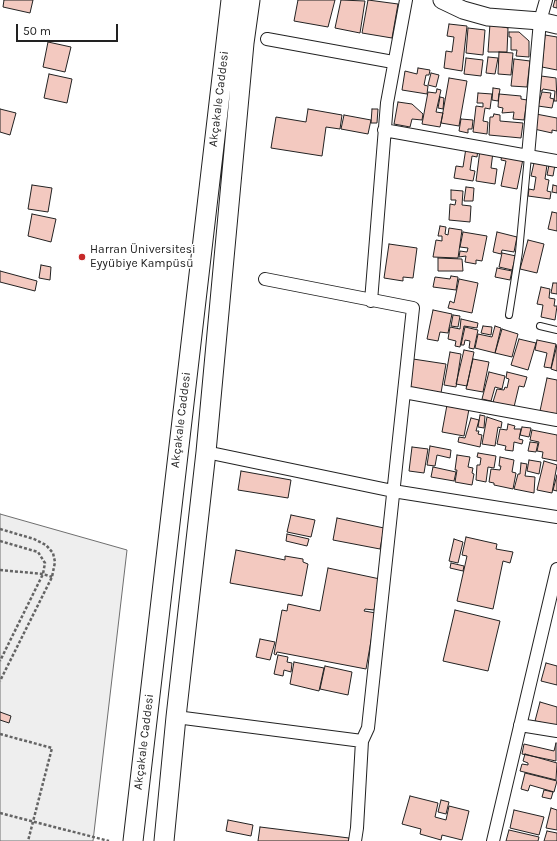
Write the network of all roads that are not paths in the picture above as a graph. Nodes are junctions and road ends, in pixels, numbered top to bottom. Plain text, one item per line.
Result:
1 (230, 0) edge
2 (250, 0) edge
3 (406, 0) edge
4 (442, 0) edge
5 (546, 0) edge
6 (540, 21) junction
7 (557, 25) edge
8 (267, 39) dead end
9 (393, 62) junction
10 (384, 130) junction
11 (528, 156) junction
12 (557, 161) edge
13 (265, 279) dead end
14 (371, 301) junction
15 (509, 315) dead end
16 (540, 326) dead end
17 (557, 330) edge
18 (404, 392) junction
19 (557, 420) edge
20 (206, 452) junction
21 (393, 491) junction
22 (557, 517) edge
23 (557, 569) edge
24 (176, 717) junction
25 (520, 725) junction
26 (557, 731) edge
27 (362, 741) junction
28 (132, 841) edge
29 (164, 841) edge
30 (355, 841) edge
31 (493, 841) edge

1 - 28 main road, Akçakale Caddesi
2 - 20 main road, Akçakale Caddesi
3 - 9 street
4 - 6 street
5 - 6 street
6 - 7 street
6 - 11 street
8 - 9 street
9 - 10 street
10 - 11 street
10 - 14 street
11 - 12 street
11 - 15 lane
13 - 14 street
14 - 18 street
16 - 17 lane
18 - 19 street
18 - 21 street
20 - 21 street
20 - 24 main road, Akçakale Caddesi
21 - 22 street
21 - 27 street
23 - 25 street
24 - 27 street
24 - 29 main road, Akçakale Caddesi
25 - 26 street
25 - 31 street
27 - 30 street

